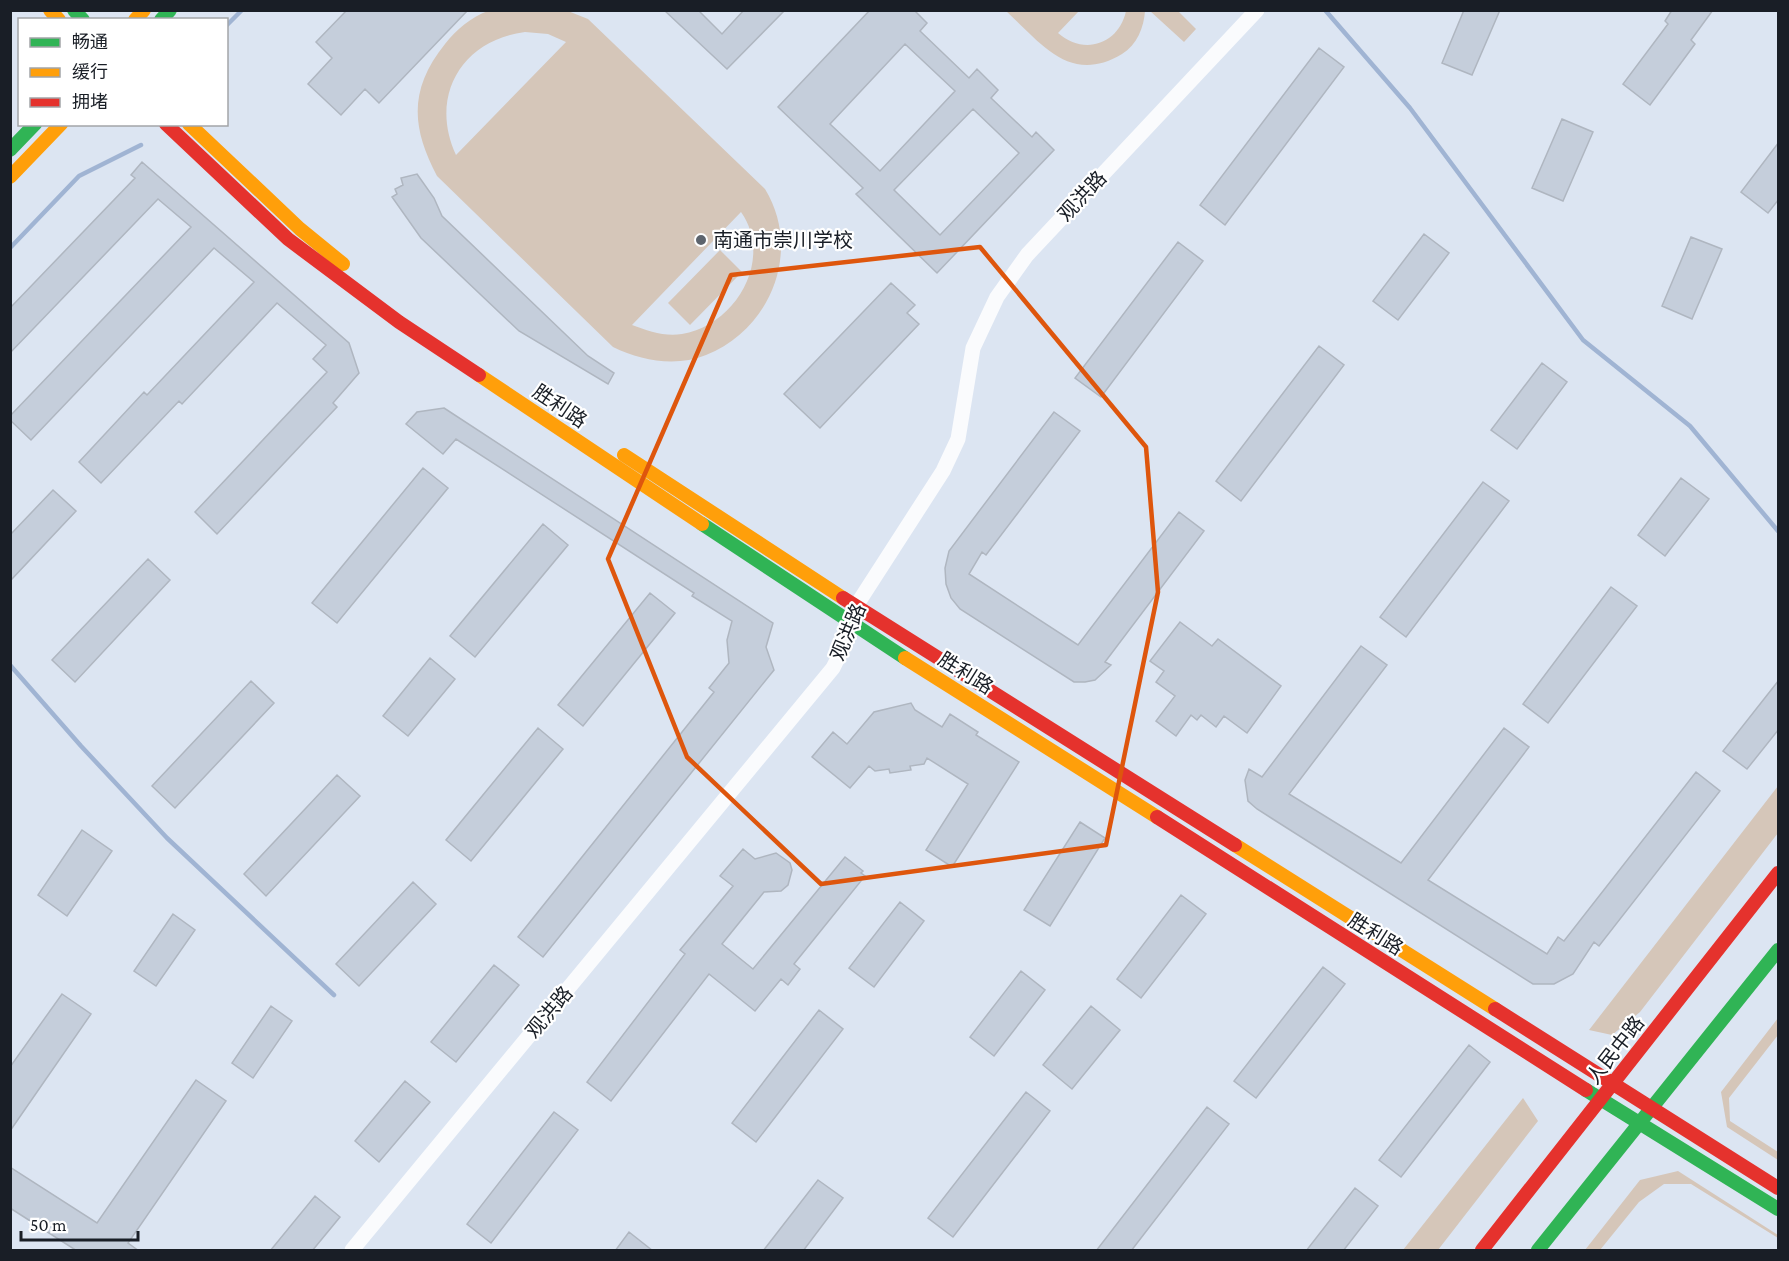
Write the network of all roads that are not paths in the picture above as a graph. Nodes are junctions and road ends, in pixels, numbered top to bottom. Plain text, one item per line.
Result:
1 (1257, 10) edge
2 (33, 126) edge
3 (59, 126) edge
4 (168, 126) edge
5 (191, 126) edge
6 (10, 150) edge
7 (10, 177) edge
8 (856, 606) junction
9 (854, 625) junction
10 (1779, 873) edge
11 (1779, 950) edge
12 (1613, 1085) junction
13 (1601, 1099) junction
14 (1649, 1108) junction
15 (1638, 1122) junction
16 (1779, 1188) edge
17 (1779, 1209) edge
18 (352, 1251) edge
19 (1482, 1251) edge
20 (1538, 1251) edge

1 - 8 street, 观洪路
2 - 6 street
3 - 7 street
4 - 9 street, 胜利路
5 - 8 street, 胜利路
8 - 9 street, 观洪路
8 - 12 street, 胜利路
9 - 13 street, 胜利路
9 - 18 street, 观洪路
10 - 12 street, 人民中路
11 - 14 street
12 - 13 street, 人民中路
12 - 14 street, 胜利路
13 - 15 street, 胜利路
13 - 19 street, 人民中路
14 - 15 street
14 - 16 street, 胜利路
15 - 17 street, 胜利路
15 - 20 street

